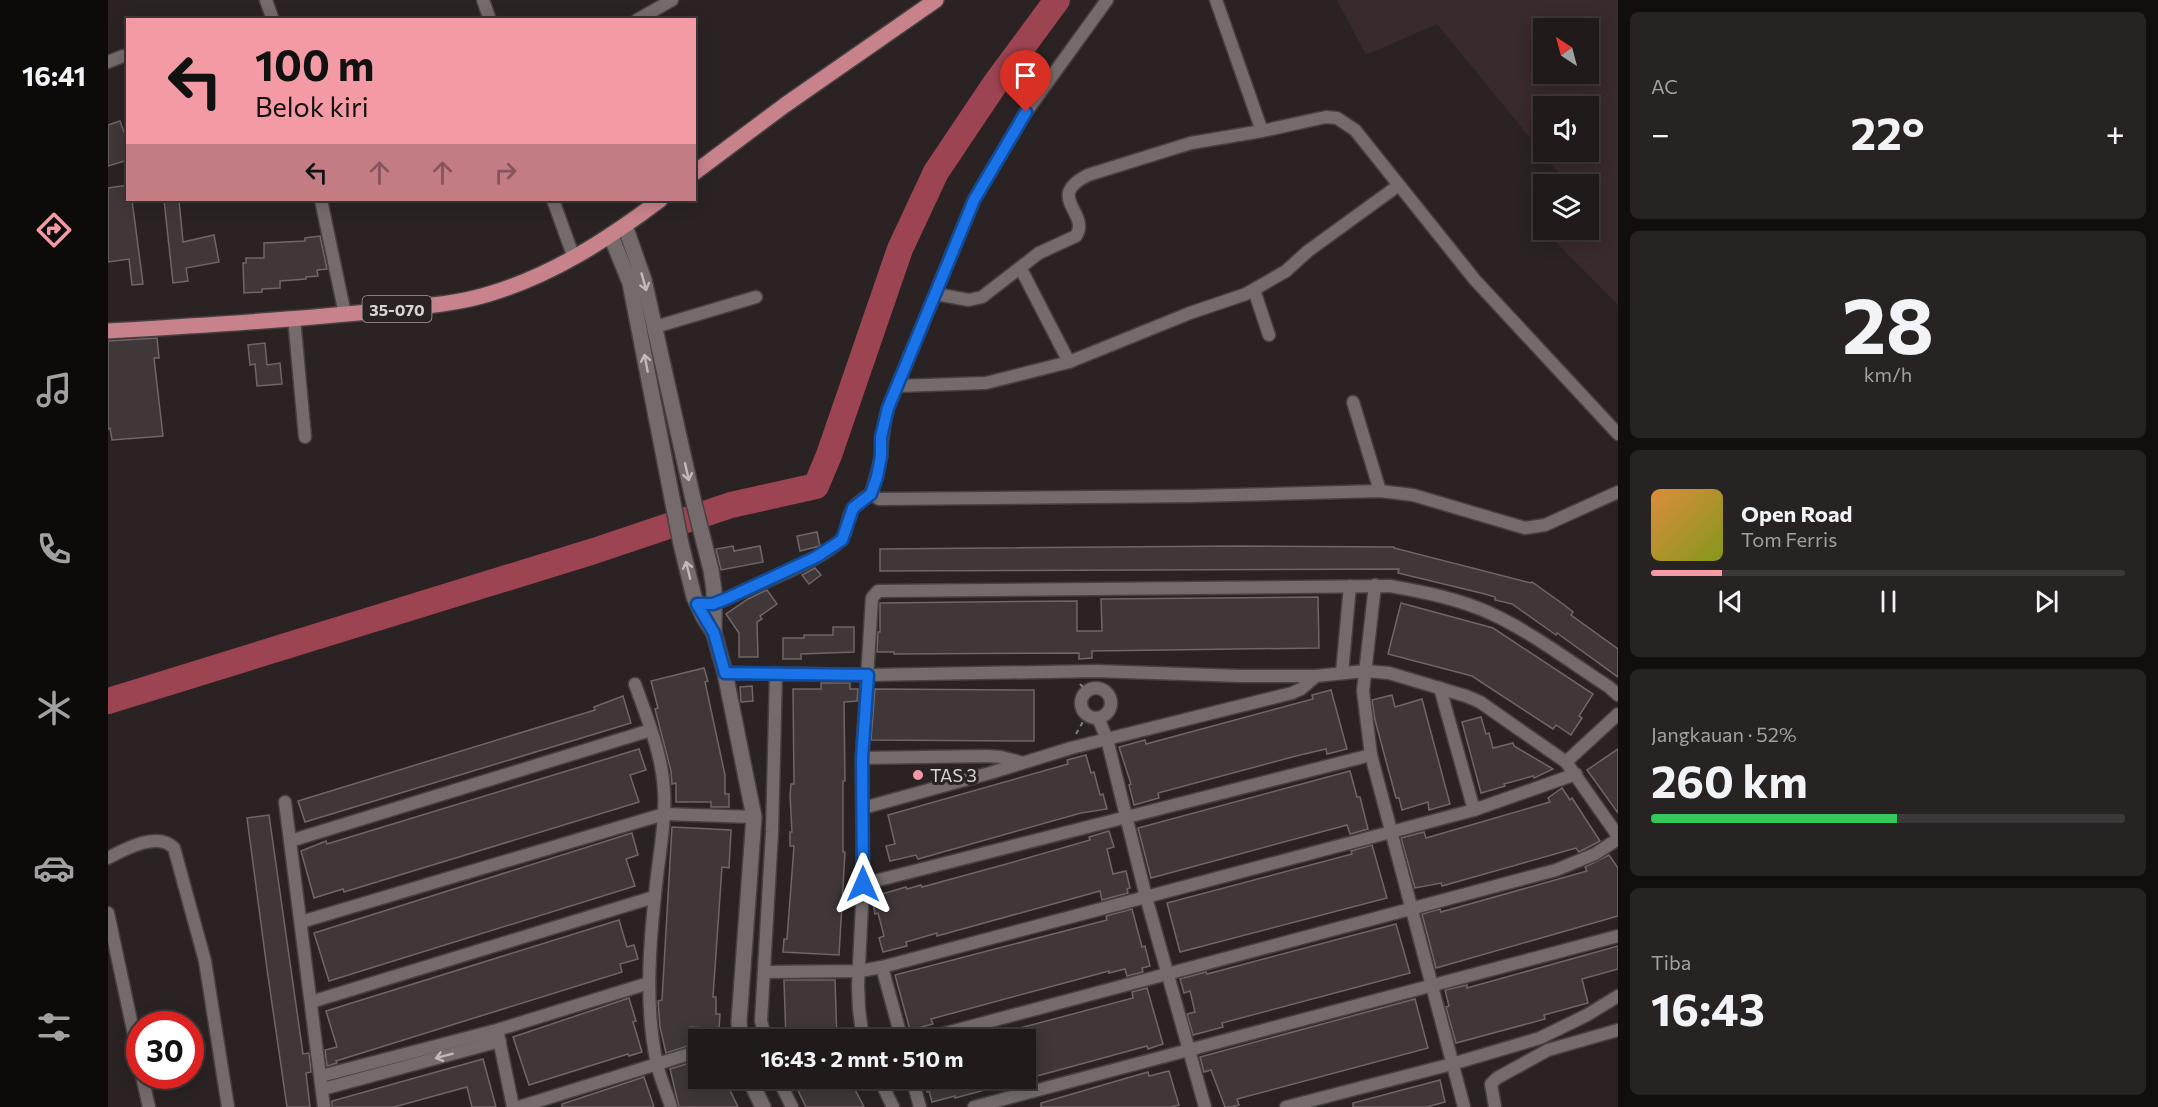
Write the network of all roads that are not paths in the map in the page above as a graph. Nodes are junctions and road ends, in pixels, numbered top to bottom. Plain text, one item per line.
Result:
1 (266, 0) edge
2 (483, 0) edge
3 (672, 0) edge
4 (936, 0) edge
5 (1107, 0) edge
6 (1216, 0) edge
7 (272, 18) edge
8 (489, 18) edge
9 (640, 18) edge
10 (123, 56) dead end
11 (108, 62) edge
12 (1262, 131) junction
13 (696, 172) edge
14 (1399, 185) junction
15 (321, 201) edge
16 (554, 201) edge
17 (659, 201) edge
18 (625, 226) junction
19 (610, 236) junction
20 (574, 258) junction
21 (1020, 268) junction
22 (1254, 290) junction
23 (936, 294) junction
24 (756, 297) dead end
25 (345, 314) junction
26 (294, 318) junction
27 (655, 327) junction
28 (108, 331) edge
29 (1269, 334) dead end
30 (1069, 362) junction
31 (667, 384) junction
32 (650, 386) junction
33 (897, 386) junction
34 (1353, 402) dead end
35 (1618, 434) edge
36 (305, 437) dead end
37 (1380, 491) junction
38 (1618, 492) edge
39 (865, 498) junction
40 (1375, 585) junction
41 (1350, 586) junction
42 (697, 604) junction
43 (713, 604) junction
44 (714, 633) junction
45 (1096, 671) junction
46 (1365, 671) junction
47 (725, 673) junction
48 (772, 673) junction
49 (1342, 673) junction
50 (868, 675) junction
51 (1316, 676) junction
52 (635, 684) dead end
53 (1440, 688) junction
54 (1094, 689) junction
55 (1618, 695) edge
56 (1618, 714) edge
57 (1092, 716) junction
58 (651, 730) junction
59 (1107, 739) junction
60 (1371, 755) junction
61 (862, 758) junction
62 (1020, 762) junction
63 (1566, 762) junction
64 (1576, 774) junction
65 (285, 802) dead end
66 (863, 808) junction
67 (1474, 810) junction
68 (664, 814) junction
69 (754, 817) junction
70 (1125, 817) junction
71 (1391, 831) junction
72 (1618, 837) edge
73 (290, 841) junction
74 (108, 858) edge
75 (863, 884) junction
76 (654, 897) junction
77 (1146, 897) junction
78 (1411, 909) junction
79 (108, 913) edge
80 (301, 922) junction
81 (1618, 936) edge
82 (882, 967) junction
83 (860, 971) junction
84 (765, 972) junction
85 (1168, 975) junction
86 (649, 983) junction
87 (1431, 985) junction
88 (1618, 996) edge
89 (311, 1002) junction
90 (129, 1011) edge
91 (739, 1029) edge
92 (763, 1029) edge
93 (861, 1029) edge
94 (899, 1029) edge
95 (963, 1029) edge
96 (1618, 1030) edge
97 (499, 1036) junction
98 (1188, 1050) junction
99 (688, 1054) edge
100 (410, 1059) junction
101 (657, 1064) junction
102 (1452, 1064) junction
103 (321, 1076) junction
104 (145, 1089) edge
105 (323, 1089) junction
106 (754, 1089) edge
107 (783, 1089) edge
108 (884, 1089) edge
109 (915, 1089) edge
110 (149, 1107) edge
111 (228, 1107) edge
112 (324, 1107) edge
113 (513, 1107) edge
114 (519, 1107) edge
115 (671, 1107) edge
116 (763, 1107) edge
117 (792, 1107) edge
118 (893, 1107) edge
119 (920, 1107) edge
120 (974, 1107) edge
121 (1205, 1107) edge
122 (1286, 1107) edge
123 (1464, 1107) edge
124 (1495, 1107) edge

1 - 7 street
2 - 8 street
3 - 9 street
4 - 13 main road
5 - 23 street
6 - 12 street
10 - 11 street
12 - 14 street
12 - 21 street
14 - 22 street
14 - 35 street
15 - 25 street
16 - 20 street
17 - 18 main road, 35-070
18 - 19 main road, 35-070
18 -> 27 street
19 - 20 main road, 35-070
32 -> 19 street
20 - 25 main road, 35-070
21 - 23 street
21 - 30 street
22 - 29 street
22 - 30 street
23 - 33 street
24 - 27 street
25 - 26 main road, 35-070
26 - 28 main road, 35-070
26 - 36 street
27 - 31 street
30 - 33 street
31 - 32 street
31 -> 43 street
42 -> 32 street
33 - 39 street
34 - 37 street
37 - 38 street
37 - 39 street
39 - 43 street
40 - 41 street
40 - 46 street
40 - 55 street
41 - 49 street
41 - 50 street
42 - 43 street
42 - 44 street
43 - 44 street
44 - 47 street
45 - 50 street
45 - 51 street
45 - 54 street
46 - 49 street
46 - 53 street
46 - 60 street
47 - 48 street
47 - 69 street
48 - 50 street
48 - 84 street
49 - 51 street
50 - 61 street
51 - 59 street
52 - 58 street
53 - 63 street
53 - 67 street
54 - 57 street
54 - 57 street
56 - 63 street
57 - 59 street
58 - 68 street
58 - 73 street
59 - 62 street
59 - 70 street
60 - 70 street
60 - 71 street
61 - 62 street
61 - 66 street
62 - 66 street
63 - 64 street
64 - 67 street
64 - 72 street
65 - 73 street
66 - 75 street
67 - 71 street
68 - 69 street
68 - 76 street
68 - 80 street
69 - 91 street
70 - 75 street
70 - 77 street
71 - 77 street
71 - 78 street
72 - 78 street
73 - 80 street
74 - 111 street
75 - 83 street
76 - 86 street
76 - 89 street
77 - 82 street
77 - 85 street
78 - 85 street
78 - 87 street
79 - 90 street
80 - 89 street
81 - 87 street
82 - 83 street
82 - 94 street
83 - 84 street
83 - 93 street
84 - 92 street
85 - 95 street
85 - 98 street
86 - 97 street
86 - 101 street
87 - 98 street
87 - 102 street
88 - 102 street
89 - 103 street
96 - 124 street
97 - 100 street
97 - 113 street
98 - 120 street
98 - 121 street
99 - 101 street
100 - 103 street
100 - 105 street
101 - 114 street
101 - 115 street
102 - 122 street
102 - 123 street
103 - 105 street
104 - 110 street
105 - 112 street
106 - 116 street
107 - 117 street
108 - 118 street
109 - 119 street

